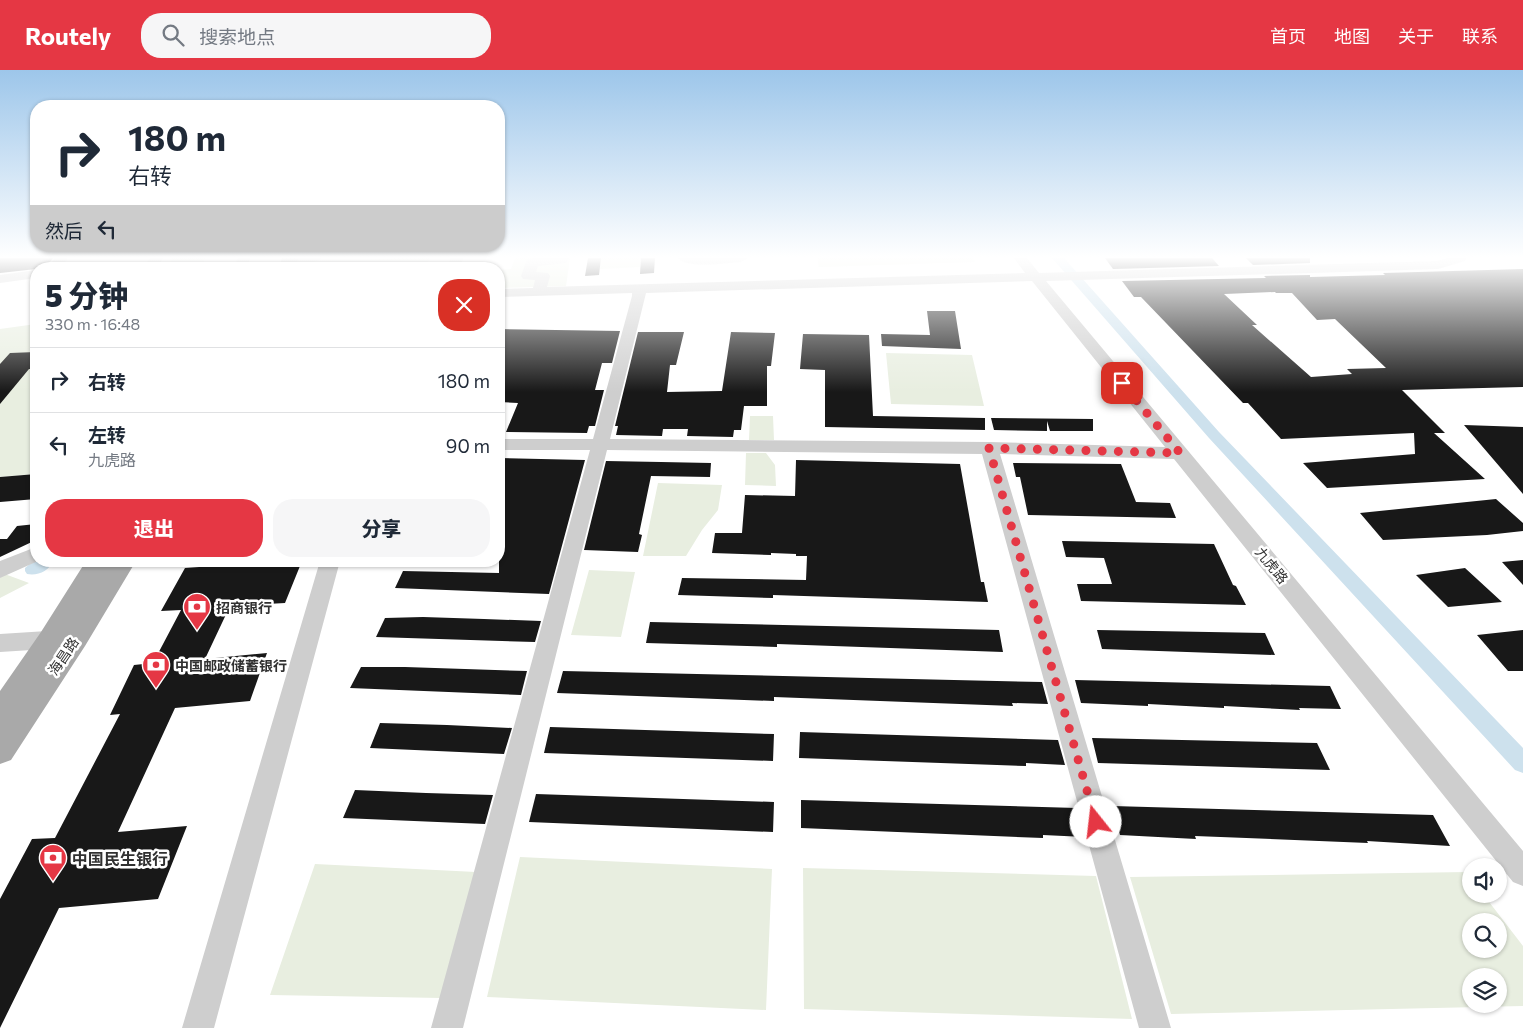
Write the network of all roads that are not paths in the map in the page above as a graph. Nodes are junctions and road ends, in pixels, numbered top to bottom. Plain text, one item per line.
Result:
1 (638, 303) edge
2 (1063, 303) edge
3 (505, 444) edge
4 (600, 445) junction
5 (989, 448) junction
6 (1180, 453) junction
7 (30, 557) edge
8 (96, 567) edge
9 (118, 567) edge
10 (328, 567) edge
11 (0, 570) edge
12 (63, 639) junction
13 (0, 643) edge
14 (0, 715) edge
15 (0, 750) edge
16 (1523, 872) edge
17 (198, 1028) edge
18 (447, 1028) edge
19 (1155, 1028) edge

1 - 4 street
2 - 6 street, 九虎路
3 - 4 street
4 - 5 street
4 - 18 street
5 - 6 street
5 - 19 street
6 - 16 street, 九虎路
7 - 11 street
8 - 12 main road, 海昌路
9 - 12 main road, 海昌路
10 - 17 street
12 - 13 street
12 - 14 main road, 海昌路
12 - 15 main road, 海昌路

